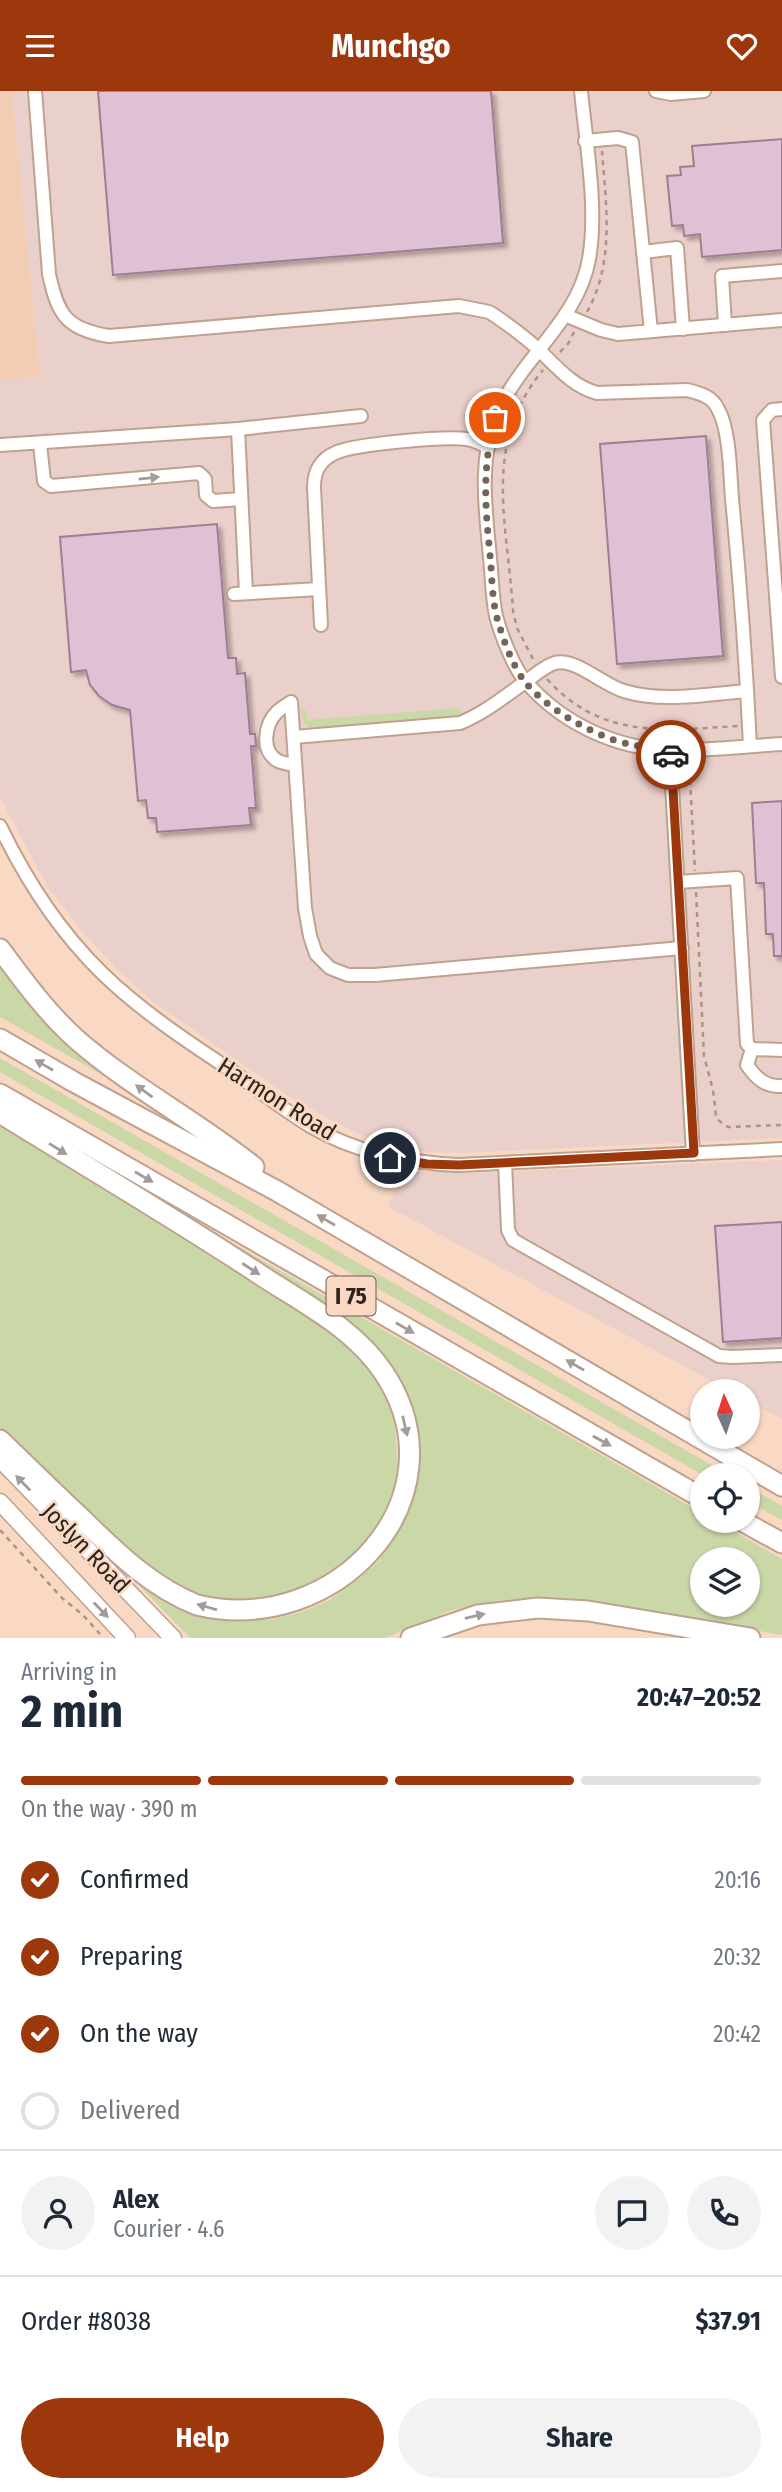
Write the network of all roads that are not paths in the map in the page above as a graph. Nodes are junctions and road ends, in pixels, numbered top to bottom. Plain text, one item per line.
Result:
1 (34, 91) edge
2 (581, 91) edge
3 (656, 91) edge
4 (704, 91) edge
5 (585, 141) junction
6 (643, 252) junction
7 (782, 271) edge
8 (565, 315) junction
9 (782, 320) edge
10 (725, 325) junction
11 (683, 328) junction
12 (651, 331) junction
13 (538, 349) junction
14 (782, 409) edge
15 (361, 416) dead end
16 (238, 429) junction
17 (40, 444) junction
18 (0, 445) edge
19 (488, 447) junction
20 (241, 499) junction
21 (319, 589) junction
22 (321, 625) dead end
23 (782, 677) edge
24 (525, 681) junction
25 (747, 691) junction
26 (294, 737) junction
27 (782, 744) edge
28 (750, 745) junction
29 (670, 750) junction
30 (294, 765) junction
31 (0, 826) edge
32 (678, 882) junction
33 (682, 948) junction
34 (0, 949) edge
35 (0, 1039) edge
36 (751, 1049) junction
37 (782, 1050) edge
38 (782, 1086) edge
39 (0, 1094) edge
40 (0, 1113) edge
41 (782, 1149) edge
42 (694, 1153) junction
43 (505, 1163) junction
44 (277, 1191) junction
45 (782, 1355) edge
46 (0, 1440) edge
47 (0, 1459) edge
48 (782, 1486) edge
49 (690, 1491) edge
50 (0, 1502) edge
51 (760, 1531) edge
52 (782, 1543) edge
53 (127, 1638) edge
54 (173, 1638) edge
55 (411, 1638) edge
56 (750, 1638) edge

1 - 13 street
2 - 5 street
3 - 4 street
5 - 6 street
5 - 8 street
6 - 11 street
6 - 12 street
7 - 10 street
8 - 12 street
8 - 13 street
9 - 10 street
10 - 11 street
11 - 12 street
13 - 19 street
13 - 25 street
14 - 23 street
15 - 16 street
16 - 17 street
16 - 20 street
17 - 18 street
17 -> 20 street
19 - 21 street
19 - 24 street
20 - 21 street
21 - 22 street
24 - 25 street
24 - 26 street
24 - 29 street
25 - 28 street
26 - 30 street
26 - 30 street
27 - 28 street
28 - 29 street
29 - 32 street
30 - 33 street
31 - 43 street, Harmon Road
32 - 33 street
32 - 36 street
33 - 42 street
44 -> 34 highway
44 -> 35 highway, I 75
36 - 37 street
36 - 38 street
39 -> 49 highway, I 75
40 -> 46 highway
41 - 42 street, Harmon Road
42 - 43 street, Harmon Road
43 - 45 street
48 -> 44 highway, I 75
54 -> 47 main road, Joslyn Road
50 -> 53 main road, Joslyn Road
51 - 52 highway
55 -> 56 highway

